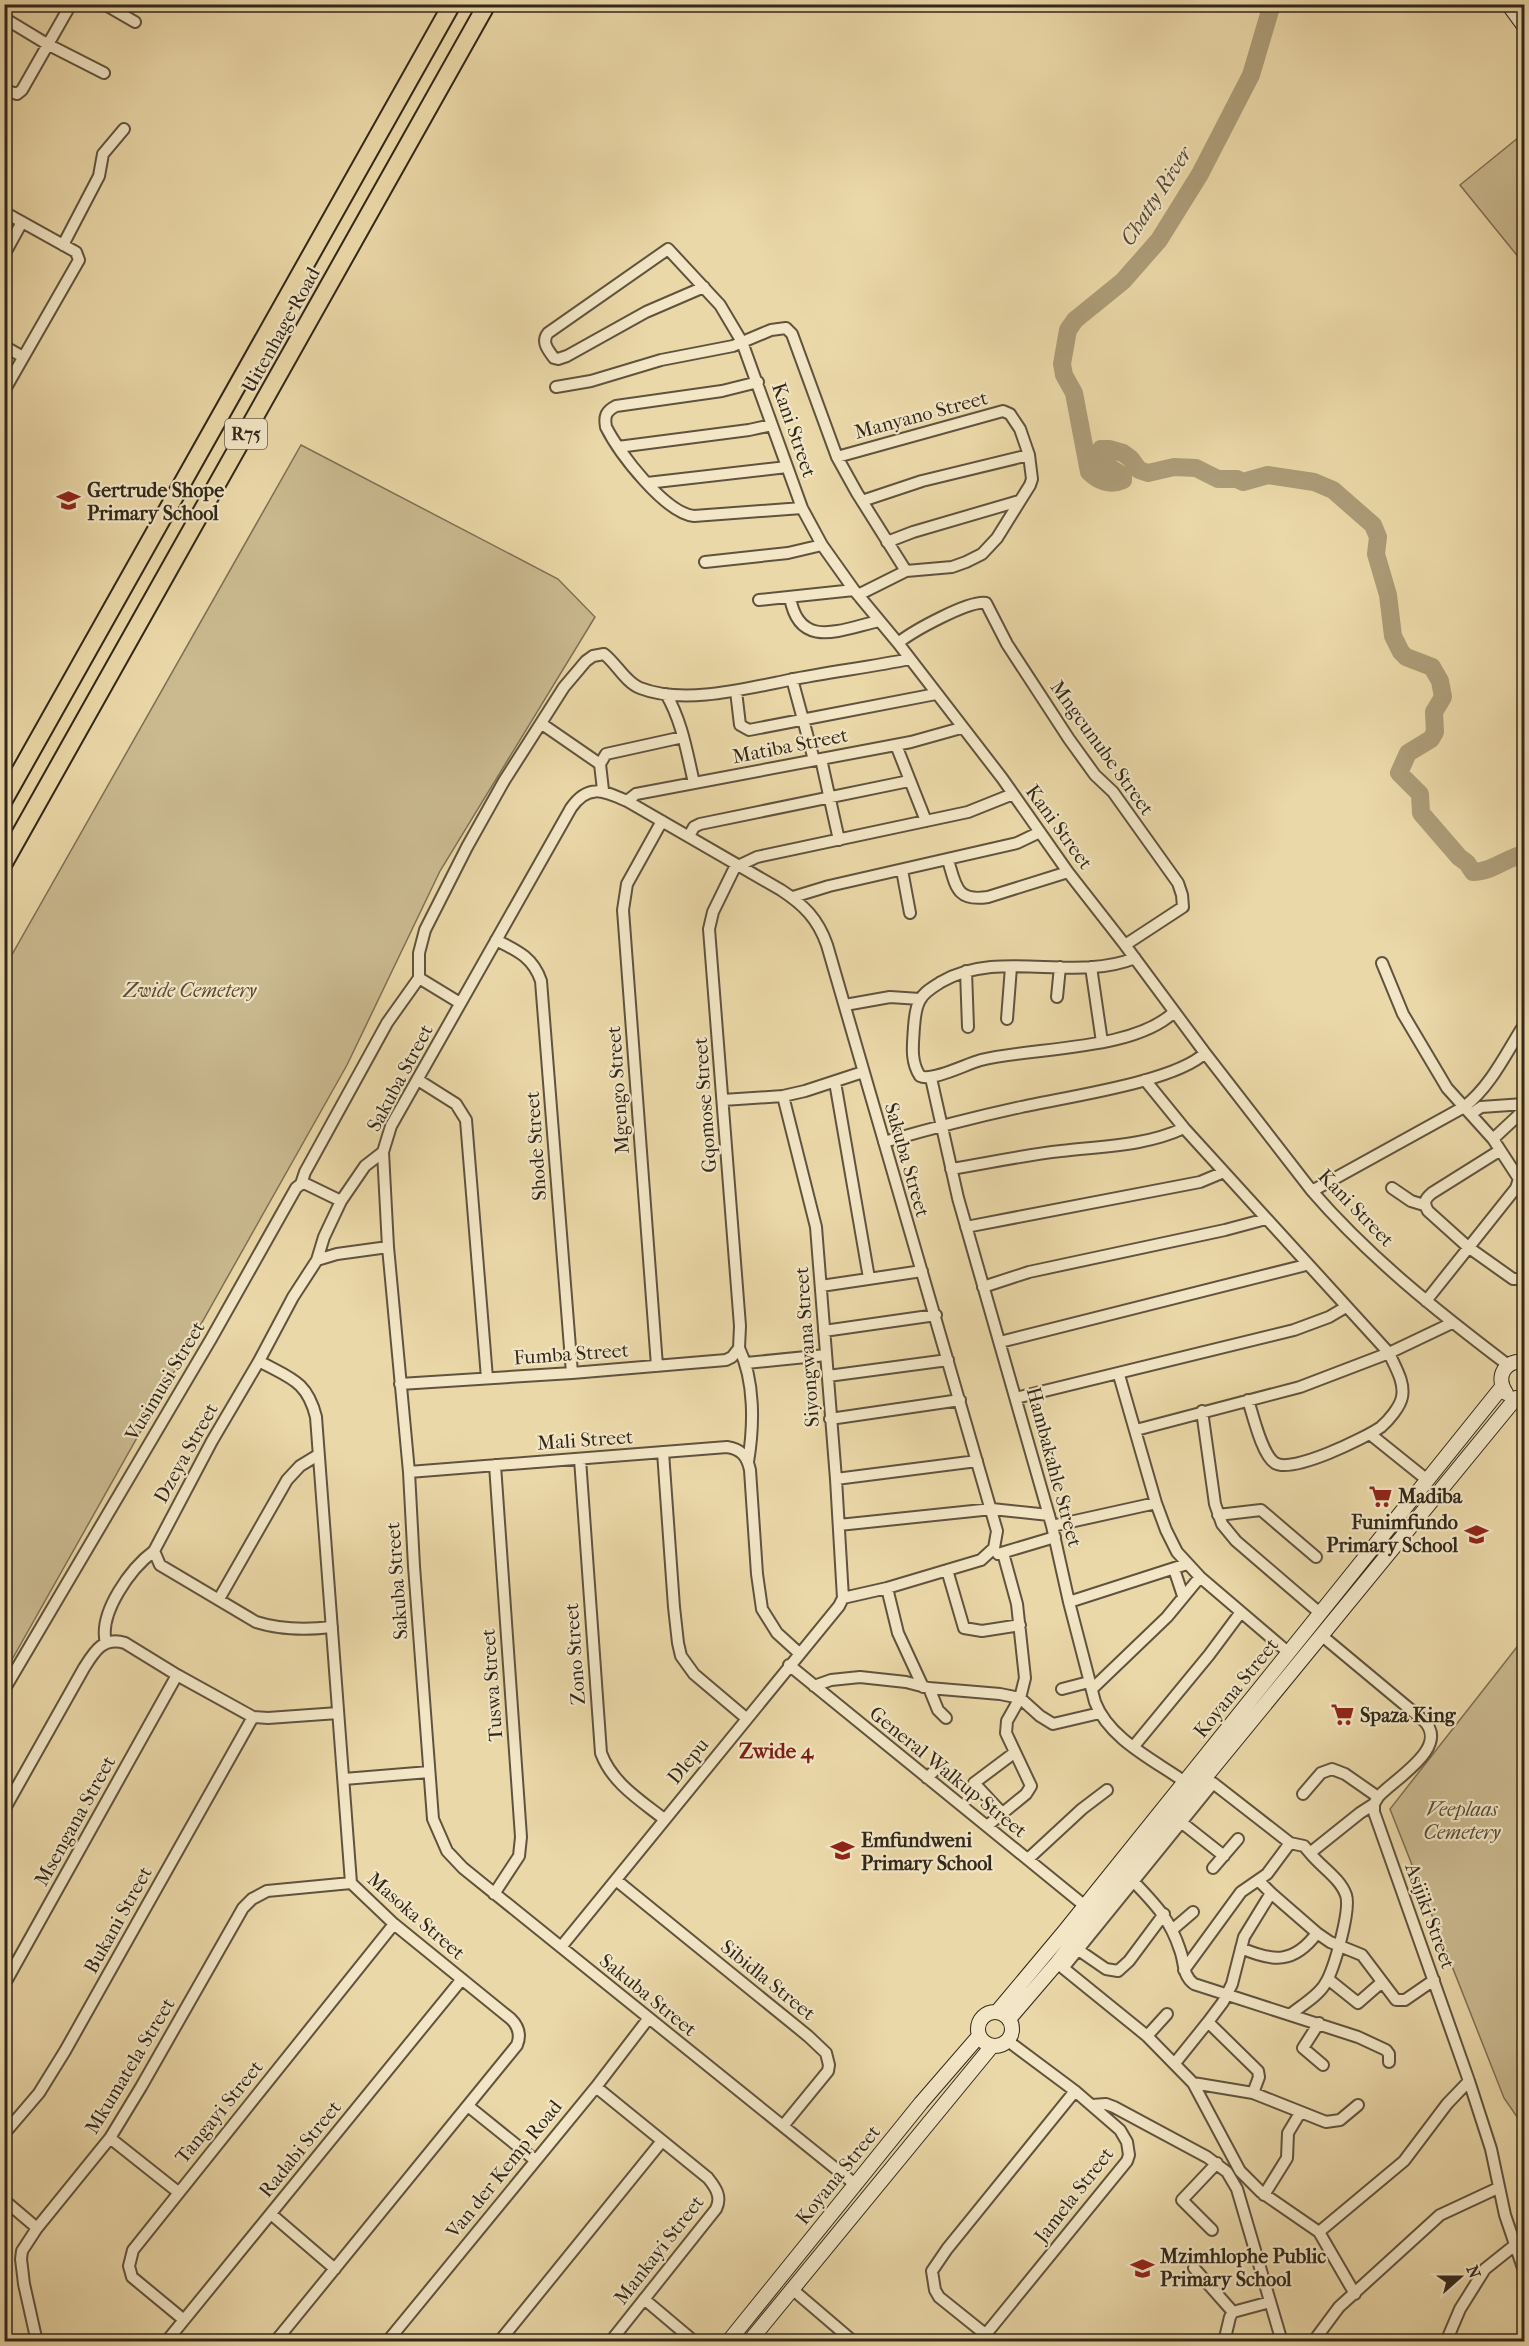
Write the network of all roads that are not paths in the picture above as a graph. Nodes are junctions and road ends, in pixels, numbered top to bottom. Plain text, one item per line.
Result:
1 (71, 4) edge
2 (104, 4) edge
3 (452, 4) edge
4 (487, 4) edge
5 (1508, 4) edge
6 (4, 18) edge
7 (135, 22) dead end
8 (1524, 26) edge
9 (47, 44) junction
10 (104, 73) dead end
11 (4, 90) edge
12 (124, 129) dead end
13 (4, 212) edge
14 (22, 222) junction
15 (63, 245) junction
16 (4, 255) edge
17 (704, 287) junction
18 (742, 342) junction
19 (4, 346) edge
20 (23, 357) junction
21 (758, 381) junction
22 (556, 387) dead end
23 (4, 391) edge
24 (772, 425) junction
25 (618, 447) junction
26 (1029, 455) junction
27 (837, 457) junction
28 (787, 467) junction
29 (647, 483) junction
30 (862, 501) junction
31 (1019, 501) junction
32 (802, 508) junction
33 (887, 542) junction
34 (822, 545) junction
35 (705, 562) dead end
36 (906, 571) junction
37 (856, 592) junction
38 (790, 597) junction
39 (759, 600) dead end
40 (879, 621) junction
41 (898, 643) junction
42 (910, 659) junction
43 (792, 679) junction
44 (735, 692) junction
45 (666, 694) junction
46 (936, 694) junction
47 (803, 721) junction
48 (542, 724) junction
49 (961, 728) junction
50 (683, 737) junction
51 (896, 745) junction
52 (818, 760) junction
53 (600, 764) junction
54 (909, 781) junction
55 (694, 783) junction
56 (603, 790) junction
57 (1013, 794) junction
58 (831, 798) junction
59 (4, 800) edge
60 (627, 801) junction
61 (662, 821) junction
62 (926, 821) junction
63 (1040, 832) junction
64 (689, 837) junction
65 (839, 840) junction
66 (948, 860) junction
67 (4, 863) edge
68 (737, 866) junction
69 (902, 870) junction
70 (1068, 872) junction
71 (793, 897) junction
72 (910, 913) dead end
73 (496, 940) junction
74 (1125, 945) junction
75 (1135, 958) junction
76 (1382, 963) dead end
77 (1011, 967) junction
78 (1060, 967) junction
79 (1091, 967) junction
80 (966, 971) junction
81 (419, 978) junction
82 (1057, 997) dead end
83 (920, 999) junction
84 (460, 1004) junction
85 (845, 1005) junction
86 (1174, 1012) junction
87 (1007, 1019) dead end
88 (1524, 1025) edge
89 (968, 1027) dead end
90 (1102, 1041) junction
91 (1204, 1053) junction
92 (863, 1072) junction
93 (928, 1078) junction
94 (418, 1080) junction
95 (1145, 1080) junction
96 (835, 1082) junction
97 (783, 1096) junction
98 (723, 1100) junction
99 (1524, 1104) edge
100 (1467, 1110) junction
101 (1524, 1110) edge
102 (941, 1125) junction
103 (1184, 1128) junction
104 (1493, 1139) junction
105 (884, 1142) junction
106 (1499, 1151) junction
107 (383, 1152) junction
108 (951, 1169) junction
109 (1224, 1172) junction
110 (301, 1184) junction
111 (1392, 1188) dead end
112 (1311, 1191) junction
113 (341, 1201) junction
114 (1424, 1205) junction
115 (1266, 1219) junction
116 (966, 1227) junction
117 (388, 1247) junction
118 (1468, 1247) junction
119 (317, 1260) junction
120 (1306, 1265) junction
121 (922, 1271) junction
122 (869, 1278) junction
123 (1524, 1278) edge
124 (821, 1286) junction
125 (983, 1287) junction
126 (1426, 1301) junction
127 (1346, 1307) junction
128 (936, 1315) junction
129 (1452, 1323) junction
130 (824, 1331) junction
131 (1000, 1342) junction
132 (739, 1348) junction
133 (1389, 1353) junction
134 (826, 1355) junction
135 (948, 1360) junction
136 (259, 1361) junction
137 (1524, 1362) edge
138 (746, 1363) junction
139 (1508, 1365) junction
140 (657, 1366) junction
141 (572, 1373) junction
142 (1119, 1375) junction
143 (828, 1376) junction
144 (487, 1378) junction
145 (400, 1384) junction
146 (1502, 1387) junction
147 (1016, 1398) junction
148 (1520, 1398) edge
149 (960, 1400) junction
150 (1248, 1400) junction
151 (1202, 1411) junction
152 (830, 1419) junction
153 (1136, 1430) junction
154 (1370, 1434) junction
155 (663, 1452) junction
156 (318, 1455) junction
157 (580, 1459) junction
158 (977, 1461) junction
159 (495, 1465) junction
160 (749, 1466) junction
161 (409, 1472) junction
162 (836, 1479) junction
163 (1426, 1479) junction
164 (1156, 1503) junction
165 (994, 1514) junction
166 (1049, 1515) junction
167 (1218, 1515) junction
168 (839, 1525) junction
169 (1054, 1531) junction
170 (154, 1551) junction
171 (1003, 1552) junction
172 (1316, 1557) dead end
173 (981, 1560) junction
174 (1187, 1564) junction
175 (1174, 1569) junction
176 (947, 1570) junction
177 (1200, 1577) junction
178 (887, 1588) junction
179 (1183, 1596) junction
180 (843, 1598) junction
181 (219, 1599) junction
182 (1069, 1602) junction
183 (1241, 1612) junction
184 (1321, 1614) junction
185 (1020, 1624) junction
186 (332, 1627) junction
187 (1321, 1635) junction
188 (103, 1644) junction
189 (799, 1653) junction
190 (1289, 1653) junction
191 (789, 1665) junction
192 (177, 1675) junction
193 (814, 1686) junction
194 (1090, 1686) junction
195 (926, 1687) junction
196 (1062, 1689) dead end
197 (4, 1690) edge
198 (1020, 1698) junction
199 (338, 1713) junction
200 (1100, 1713) junction
201 (253, 1717) junction
202 (746, 1718) junction
203 (946, 1718) dead end
204 (1134, 1746) junction
205 (1014, 1753) junction
206 (939, 1766) dead end
207 (429, 1772) junction
208 (927, 1778) junction
209 (344, 1779) junction
210 (1185, 1782) junction
211 (1107, 1790) dead end
212 (1303, 1794) dead end
213 (1376, 1800) junction
214 (4, 1810) edge
215 (1002, 1813) junction
216 (664, 1819) junction
217 (1181, 1822) junction
218 (987, 1826) junction
219 (1238, 1839) dead end
220 (1290, 1843) junction
221 (1310, 1853) junction
222 (1224, 1856) junction
223 (1028, 1859) junction
224 (1214, 1868) dead end
225 (616, 1880) junction
226 (1133, 1881) junction
227 (1259, 1881) junction
228 (351, 1883) junction
229 (1271, 1893) junction
230 (495, 1894) junction
231 (1085, 1906) junction
232 (1194, 1912) dead end
233 (1164, 1914) junction
234 (394, 1924) junction
235 (1172, 1930) junction
236 (1317, 1933) junction
237 (1338, 1946) junction
238 (561, 1947) junction
239 (1241, 1948) junction
240 (1077, 1949) junction
241 (1060, 1965) junction
242 (1184, 1970) junction
243 (462, 1979) junction
244 (1328, 1979) junction
245 (1434, 1980) junction
246 (1382, 1982) junction
247 (4, 1984) edge
248 (1226, 1995) junction
249 (997, 2012) junction
250 (1167, 2014) dead end
251 (1291, 2014) junction
252 (648, 2019) junction
253 (1009, 2019) junction
254 (1208, 2022) junction
255 (1319, 2023) junction
256 (979, 2036) junction
257 (1147, 2036) junction
258 (1008, 2041) junction
259 (992, 2046) junction
260 (1389, 2062) dead end
261 (1175, 2063) junction
262 (1323, 2065) dead end
263 (1469, 2082) junction
264 (1193, 2083) junction
265 (596, 2086) junction
266 (1075, 2091) junction
267 (1252, 2093) junction
268 (1092, 2105) junction
269 (1358, 2105) dead end
270 (468, 2106) junction
271 (1300, 2112) junction
272 (783, 2126) junction
273 (4, 2134) edge
274 (110, 2138) junction
275 (662, 2141) junction
276 (535, 2160) junction
277 (1217, 2163) junction
278 (856, 2185) junction
279 (1498, 2188) junction
280 (178, 2192) junction
281 (1263, 2194) junction
282 (4, 2200) edge
283 (1242, 2203) junction
284 (271, 2214) junction
285 (37, 2228) junction
286 (1212, 2230) dead end
287 (1318, 2232) junction
288 (1515, 2245) junction
289 (1194, 2268) dead end
290 (335, 2269) junction
291 (1524, 2271) edge
292 (792, 2289) junction
293 (1355, 2294) junction
294 (644, 2300) junction
295 (1270, 2302) junction
296 (1233, 2312) junction
297 (184, 2320) junction
298 (991, 2338) edge
299 (37, 2342) edge
300 (166, 2342) edge
301 (275, 2342) edge
302 (387, 2342) edge
303 (499, 2342) edge
304 (610, 2342) edge
305 (695, 2342) edge
306 (728, 2342) edge
307 (748, 2342) edge
308 (854, 2342) edge
309 (1224, 2342) edge
310 (1282, 2342) edge
311 (1314, 2342) edge
312 (1446, 2342) edge

1 - 9 street
2 - 7 street
3 - 59 main road, Uitenhage Road / R75
4 - 67 main road, Uitenhage Road / R75
5 - 8 main road
6 - 9 street
9 - 10 street
9 - 11 street
12 - 15 street
13 - 14 street
14 - 15 street
14 - 16 street
15 - 20 street
17 - 17 street, Kani Street
17 - 18 street, Kani Street
18 - 21 street, Kani Street
18 - 22 street
18 - 27 street
19 - 20 street
20 - 23 street
21 - 24 street, Kani Street
21 - 25 street
24 - 25 street
24 - 28 street, Kani Street
25 - 29 street
26 - 27 street, Manyano Street
26 - 30 street
26 - 31 street, Manyano Street
27 - 30 street
28 - 29 street
28 - 32 street, Kani Street
29 - 32 street
30 - 33 street
31 - 33 street
31 - 36 street, Manyano Street
32 - 34 street, Kani Street
33 - 36 street
34 - 35 street
34 - 37 street, Kani Street
36 - 37 street, Manyano Street
37 - 38 street
37 - 40 street, Kani Street
38 - 39 street
38 - 40 street
40 - 41 street, Kani Street
41 - 42 street, Kani Street
41 - 74 street, Mngcunube Street
42 - 43 street
42 - 46 street, Kani Street
43 - 44 street
43 - 47 street
44 - 45 street
44 - 47 street
45 - 48 street
45 - 50 street
46 - 47 street
46 - 49 street, Kani Street
47 - 52 street
48 - 53 street
48 - 81 street
49 - 51 street, Matiba Street
49 - 57 street, Kani Street
50 - 53 street
50 - 55 street
51 - 52 street, Matiba Street
51 - 54 street
52 - 55 street, Matiba Street
52 - 58 street
53 - 56 street
54 - 58 street
54 - 62 street
55 - 60 street, Matiba Street
56 - 60 street, Sakuba Street
56 - 73 street, Sakuba Street
57 - 62 street
57 - 63 street, Kani Street
58 - 64 street
58 - 65 street
60 - 61 street, Sakuba Street
61 - 64 street, Sakuba Street
61 - 140 street, Mgengo Street
62 - 65 street
63 - 66 street
63 - 70 street, Kani Street
64 - 68 street, Sakuba Street
65 - 68 street
66 - 69 street
66 - 70 street
68 - 71 street, Sakuba Street
68 - 98 street, Gqomose Street
69 - 71 street
69 - 72 street
70 - 74 street, Kani Street
71 - 85 street, Sakuba Street
73 - 84 street, Sakuba Street
73 - 141 street, Shode Street
74 - 75 street, Kani Street
75 - 79 street
75 - 86 street, Kani Street
76 - 100 street
77 - 78 street
77 - 80 street
77 - 87 street
78 - 79 street
78 - 82 street
79 - 90 street
80 - 83 street
80 - 89 street
81 - 84 street
81 - 110 street, Vusimusi Street
83 - 85 street
83 - 93 street
84 - 94 street, Sakuba Street
85 - 92 street, Sakuba Street
86 - 90 street
86 - 91 street, Kani Street
88 - 100 street
90 - 93 street
91 - 95 street
91 - 112 street, Kani Street
92 - 96 street
92 - 105 street, Sakuba Street
93 - 102 street, Hambakahle Street
94 - 107 street, Sakuba Street
94 - 144 street
95 - 102 street
95 - 103 street
96 - 97 street
96 - 122 street
97 - 98 street
97 - 124 street, Siyongwana Street
98 - 132 street, Gqomose Street
99 - 100 street
100 - 104 street
100 - 112 street
101 - 104 street
102 - 105 street
102 - 108 street, Hambakahle Street
103 - 108 street
103 - 109 street
104 - 106 street
105 - 121 street, Sakuba Street
106 - 114 street
106 - 118 street
107 - 113 street
107 - 117 street, Sakuba Street
108 - 116 street, Hambakahle Street
109 - 115 street
109 - 116 street
110 - 113 street
110 - 197 street, Vusimusi Street
111 - 114 street
112 - 126 street, Kani Street
113 - 119 street, Dzeya Street
114 - 118 street
115 - 120 street
115 - 125 street
116 - 125 street, Hambakahle Street
117 - 119 street
117 - 145 street, Sakuba Street
118 - 123 street
118 - 126 street
119 - 136 street, Dzeya Street
120 - 127 street
120 - 131 street
121 - 122 street
121 - 128 street, Sakuba Street
122 - 124 street
124 - 130 street, Siyongwana Street
125 - 131 street, Hambakahle Street
126 - 129 street, Kani Street
127 - 133 street
127 - 142 street
128 - 130 street
128 - 135 street, Sakuba Street
129 - 133 street
129 - 139 street, Kani Street
130 - 134 street, Siyongwana Street
131 - 147 street, Hambakahle Street
132 - 138 street
132 - 140 street, Fumba Street
133 - 150 street
133 - 154 street
134 - 138 street
134 - 143 street, Siyongwana Street
135 - 143 street
135 - 149 street, Sakuba Street
136 - 156 street, Masoka Street
136 - 170 street, Dzeya Street
137 - 139 main road
138 - 160 street
139 - 146 main road
140 - 141 street, Fumba Street
141 - 144 street, Fumba Street
142 - 147 street
142 - 153 street
143 - 152 street, Siyongwana Street
144 - 145 street, Fumba Street
145 - 161 street, Sakuba Street
146 - 148 main road
146 - 163 main road, Koyana Street
147 - 166 street, Hambakahle Street
148 - 187 main road, Koyana Street
149 - 152 street
149 - 158 street, Sakuba Street
150 - 151 street
150 - 154 street
151 - 153 street
151 - 167 street
152 - 162 street, Siyongwana Street
153 - 164 street
154 - 163 street
155 - 157 street, Mali Street
155 - 160 street, Mali Street
155 - 202 street
156 - 181 street
156 - 186 street, Masoka Street
157 - 159 street, Mali Street
157 - 216 street, Zono Street
158 - 162 street
158 - 165 street, Sakuba Street
159 - 161 street, Mali Street
159 - 230 street, Tuswa Street
160 - 189 street
161 - 207 street, Sakuba Street
162 - 168 street, Siyongwana Street
163 - 184 main road, Koyana Street
164 - 169 street
164 - 174 street
165 - 166 street
165 - 168 street
165 - 173 street
166 - 169 street, Hambakahle Street
167 - 172 street
167 - 184 street
168 - 180 street, Siyongwana Street
169 - 171 street
169 - 182 street, Hambakahle Street
170 - 181 street
170 - 188 street, Dzeya Street
171 - 173 street
171 - 185 street
173 - 176 street
174 - 175 street
174 - 177 street
175 - 179 street
175 - 182 street
176 - 178 street
176 - 185 street
177 - 179 street
177 - 183 street
178 - 180 street
178 - 195 street
179 - 194 street
180 - 189 street, Dlepu
181 - 186 street
182 - 194 street, Hambakahle Street
183 - 190 street
183 - 204 street
184 - 190 main road, Koyana Street
185 - 198 street
186 - 199 street, Masoka Street
187 - 213 street
187 - 241 main road, Koyana Street
188 - 192 street
188 - 214 street
189 - 191 street, Dlepu
190 - 210 main road, Koyana Street
191 - 193 street, General Walkup Street
191 - 202 street, Dlepu
192 - 201 street
192 - 247 street, Msengana Street
193 - 195 street
193 - 208 street, General Walkup Street
194 - 196 street
194 - 200 street, Hambakahle Street
195 - 198 street
195 - 203 street
198 - 200 street
198 - 205 street
199 - 201 street
199 - 209 street, Masoka Street
200 - 204 street, Hambakahle Street
201 - 273 street, Bukani Street
202 - 216 street, Dlepu
204 - 210 street, Hambakahle Street
205 - 215 street
205 - 215 street
206 - 208 street
207 - 209 street
207 - 230 street, Sakuba Street
208 - 218 street, General Walkup Street
209 - 228 street, Masoka Street
210 - 231 main road, Koyana Street
211 - 223 street
212 - 213 street
213 - 221 street
213 - 245 street, Asijiki Street
215 - 218 street
216 - 225 street, Dlepu
217 - 220 street
217 - 222 street
217 - 226 street
218 - 223 street, General Walkup Street
219 - 222 street
220 - 221 street
220 - 227 street
221 - 237 street
222 - 224 street
223 - 231 street, General Walkup Street
225 - 238 street, Dlepu
225 - 272 street, Sibidla Street
226 - 233 street
226 - 240 street
227 - 229 street
227 - 242 street
228 - 234 street, Masoka Street
228 - 274 street, Mkumatela Street
229 - 236 street
229 - 239 street
230 - 238 street, Sakuba Street
231 - 249 main road, Koyana Street
232 - 235 street
233 - 235 street
233 - 240 street
234 - 243 street, Masoka Street
234 - 280 street, Tangayi Street
235 - 242 street
236 - 237 street
236 - 239 street
237 - 244 street
237 - 246 street
238 - 252 street, Sakuba Street
239 - 248 street
240 - 241 street
241 - 253 main road, Koyana Street
241 - 257 street
242 - 248 street
243 - 270 street, Masoka Street
243 - 284 street, Radabi Street
244 - 246 street
244 - 251 street
245 - 246 street
245 - 263 street, Asijiki Street
248 - 251 street
248 - 254 street
249 - 253 main road
249 - 256 main road, Koyana Street
250 - 257 street
251 - 255 street
252 - 265 street, Van der Kemp Road
252 - 272 street, Sakuba Street
253 - 258 main road
254 - 261 street
254 - 267 street
255 - 260 street
255 - 262 street
256 - 259 main road
256 - 278 main road, Koyana Street
257 - 261 street
258 - 259 main road
258 - 266 street, Jamela Street
259 - 292 main road, Koyana Street
261 - 264 street
263 - 279 street, Asijiki Street
263 - 287 street
264 - 267 street
264 - 281 street
265 - 275 street, Mankayi Street
265 - 276 street, Van der Kemp Road
266 - 268 street, Jamela Street
266 - 298 street
267 - 271 street
268 - 277 street
268 - 298 street, Jamela Street
269 - 271 street
270 - 276 street
270 - 290 street, Masoka Street
271 - 281 street
272 - 278 street, Sakuba Street
274 - 280 street
274 - 285 street, Mkumatela Street
275 - 294 street, Mankayi Street
275 - 303 street
276 - 302 street, Van der Kemp Road
277 - 283 street
277 - 286 street
278 - 306 main road, Koyana Street
279 - 288 street, Asijiki Street
279 - 293 street
280 - 297 street, Tangayi Street
281 - 283 street
281 - 287 street
282 - 285 street
283 - 295 street
284 - 290 street
284 - 297 street, Radabi Street
285 - 299 street, Mkumatela Street
287 - 293 street
288 - 291 street, Asijiki Street
288 - 312 street
289 - 296 street
290 - 301 street, Masoka Street
292 - 307 main road, Koyana Street
292 - 308 street
293 - 311 street
294 - 304 street, Mankayi Street
294 - 305 street
295 - 296 street
295 - 310 street
296 - 309 street
297 - 300 street, Radabi Street

